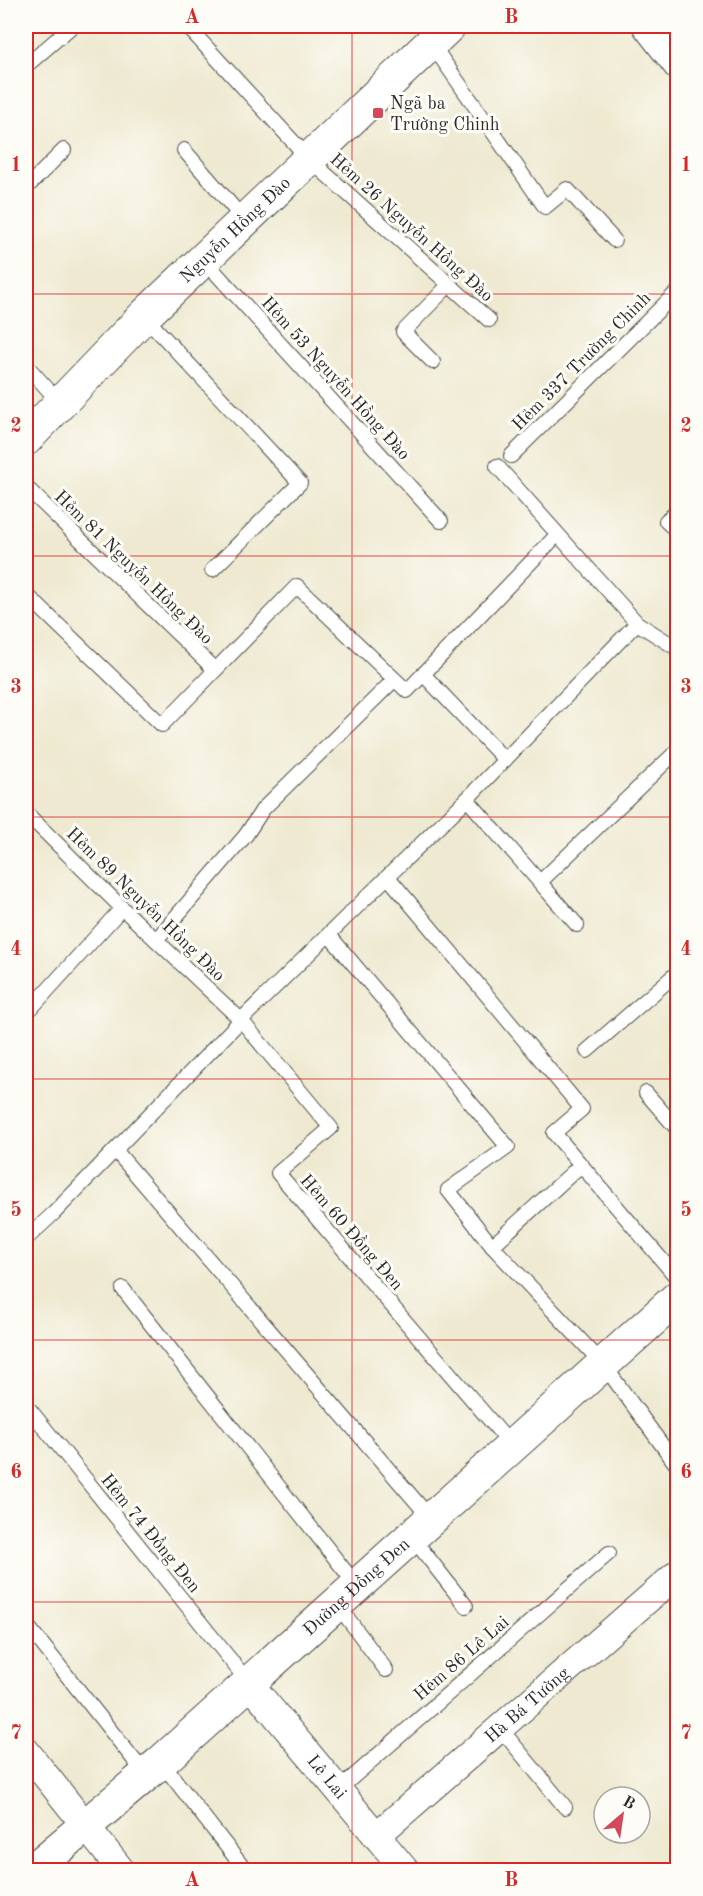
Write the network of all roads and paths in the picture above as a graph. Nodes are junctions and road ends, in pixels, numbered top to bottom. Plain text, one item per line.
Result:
1 (72, 26) edge
2 (187, 26) edge
3 (645, 26) edge
4 (442, 31) edge
5 (26, 66) edge
6 (678, 67) edge
7 (63, 150) dead end
8 (184, 150) dead end
9 (310, 160) junction
10 (26, 188) edge
11 (245, 222) junction
12 (614, 240) dead end
13 (204, 260) junction
14 (449, 285) junction
15 (678, 291) edge
16 (144, 316) junction
17 (489, 320) dead end
18 (433, 362) dead end
19 (26, 365) edge
20 (60, 403) junction
21 (26, 439) edge
22 (511, 456) dead end
23 (497, 465) dead end
24 (26, 487) edge
25 (678, 511) edge
26 (441, 520) dead end
27 (678, 532) edge
28 (556, 535) junction
29 (212, 570) dead end
30 (26, 594) edge
31 (637, 623) junction
32 (676, 645) edge
33 (215, 670) junction
34 (423, 674) junction
35 (394, 680) junction
36 (678, 750) edge
37 (505, 760) junction
38 (467, 799) junction
39 (26, 813) edge
40 (387, 877) junction
41 (540, 882) junction
42 (122, 908) junction
43 (577, 925) dead end
44 (329, 935) junction
45 (156, 940) junction
46 (678, 972) edge
47 (26, 1013) edge
48 (242, 1020) junction
49 (587, 1052) dead end
50 (646, 1093) dead end
51 (678, 1130) edge
52 (115, 1150) junction
53 (581, 1165) junction
54 (26, 1239) edge
55 (492, 1246) junction
56 (678, 1279) edge
57 (123, 1289) dead end
58 (678, 1297) edge
59 (603, 1364) junction
60 (26, 1405) edge
61 (512, 1446) junction
62 (678, 1467) edge
63 (422, 1528) junction
64 (609, 1553) dead end
65 (678, 1574) edge
66 (347, 1595) junction
67 (466, 1606) dead end
68 (26, 1624) edge
69 (386, 1670) dead end
70 (249, 1683) junction
71 (500, 1728) junction
72 (26, 1751) edge
73 (153, 1768) junction
74 (338, 1790) junction
75 (565, 1807) dead end
76 (86, 1827) junction
77 (376, 1836) junction
78 (33, 1870) edge
79 (121, 1870) edge
80 (245, 1870) edge
81 (405, 1870) edge

1 - 5 lane
2 - 9 lane, Hẻm 26 Nguyễn Hồng Đào
3 - 6 street
4 - 9 street, Nguyễn Hồng Đào
4 - 12 lane
7 - 10 lane
8 - 11 lane
9 - 11 street, Nguyễn Hồng Đào
9 - 14 lane, Hẻm 26 Nguyễn Hồng Đào
11 - 13 street, Nguyễn Hồng Đào
13 - 16 street, Nguyễn Hồng Đào
13 - 26 lane, Hẻm 53 Nguyễn Hồng Đào
14 - 17 lane, Hẻm 26 Nguyễn Hồng Đào
14 - 18 lane
15 - 22 lane, Hẻm 337 Trường Chinh
16 - 20 street, Nguyễn Hồng Đào
16 - 29 lane
19 - 20 lane
20 - 21 street, Nguyễn Hồng Đào
23 - 28 lane
24 - 33 lane, Hẻm 81 Nguyễn Hồng Đào
25 - 27 lane
28 - 31 lane
28 - 34 lane
30 - 33 lane, Hẻm 81 Nguyễn Hồng Đào
31 - 32 lane
31 - 37 lane
33 - 35 lane
34 - 35 lane
34 - 37 lane
35 - 45 lane
36 - 41 lane
37 - 38 lane
38 - 40 lane
38 - 41 lane
39 - 42 lane, Hẻm 89 Nguyễn Hồng Đào
40 - 44 lane
40 - 53 lane
41 - 43 lane
42 - 45 lane, Hẻm 89 Nguyễn Hồng Đào
42 - 47 lane
44 - 48 lane
44 - 55 lane
45 - 48 lane, Hẻm 89 Nguyễn Hồng Đào
46 - 49 lane
48 - 52 lane
48 - 61 lane, Hẻm 60 Đồng Đen
50 - 51 lane
52 - 54 lane
52 - 63 lane
53 - 55 lane
53 - 56 lane
55 - 59 lane
57 - 66 lane
58 - 59 street, Đường Đồng Đen
59 - 61 street, Đường Đồng Đen
59 - 62 lane
60 - 70 lane, Hẻm 74 Đồng Đen
61 - 63 street, Đường Đồng Đen
63 - 66 street, Đường Đồng Đen
63 - 67 lane
64 - 74 lane, Hẻm 86 Lê Lai
65 - 71 street, Hà Bá Tường
66 - 69 lane
66 - 70 street, Đường Đồng Đen
68 - 73 lane
70 - 73 street, Đường Đồng Đen
70 - 74 street, Lê Lai
71 - 75 lane
71 - 77 street, Hà Bá Tường
72 - 76 street
73 - 76 street, Đường Đồng Đen
73 - 80 lane
74 - 77 street, Lê Lai
76 - 78 street, Đường Đồng Đen
76 - 79 street
77 - 81 street, Lê Lai

